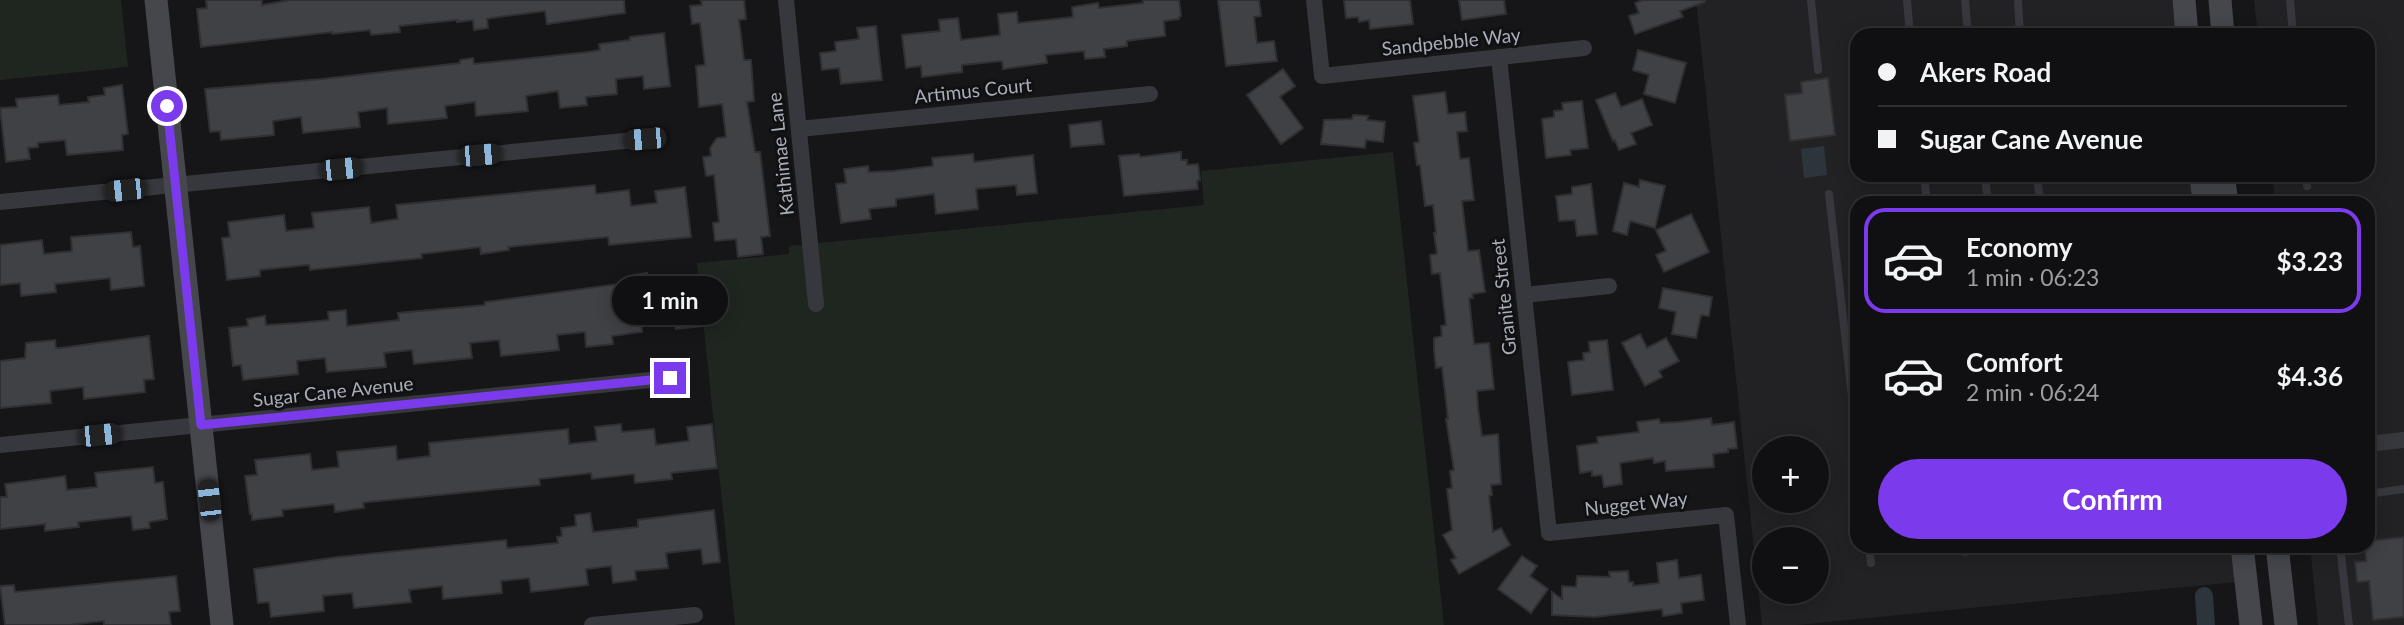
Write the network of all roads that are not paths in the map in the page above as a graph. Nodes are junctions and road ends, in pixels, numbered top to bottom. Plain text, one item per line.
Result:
1 (156, 0) edge
2 (786, 0) edge
3 (1314, 0) edge
4 (1811, 0) edge
5 (1907, 0) edge
6 (1965, 0) edge
7 (2018, 0) edge
8 (2184, 0) edge
9 (2220, 0) edge
10 (2290, 0) edge
11 (1909, 28) edge
12 (1967, 28) edge
13 (2020, 28) edge
14 (2186, 28) edge
15 (2222, 28) edge
16 (2292, 28) edge
17 (1584, 48) dead end
18 (1499, 57) junction
19 (1818, 70) dead end
20 (1150, 94) dead end
21 (799, 129) junction
22 (645, 139) dead end
23 (2307, 182) edge
24 (1925, 184) dead end
25 (176, 185) junction
26 (2307, 186) dead end
27 (1829, 194) dead end
28 (1926, 196) edge
29 (0, 202) edge
30 (1609, 286) dead end
31 (1524, 295) junction
32 (816, 304) dead end
33 (670, 378) dead end
34 (1850, 378) edge
35 (201, 425) junction
36 (2404, 440) edge
37 (2375, 443) edge
38 (0, 445) edge
39 (2404, 489) edge
40 (2375, 493) edge
41 (1549, 533) joint
42 (1870, 553) edge
43 (2243, 553) edge
44 (2278, 553) edge
45 (2341, 553) edge
46 (1871, 562) dead end
47 (695, 615) dead end
48 (222, 625) edge
49 (592, 625) edge
50 (1738, 625) edge
51 (2251, 625) edge
52 (2286, 625) edge
53 (2349, 625) edge

1 - 25 street
2 - 21 street, Kathimae Lane
3 - 18 street, Sandpebble Way
4 - 19 lane
5 - 11 lane
6 - 12 lane
7 - 13 lane
8 - 14 street
9 - 15 street
10 - 16 lane
17 - 18 street, Sandpebble Way
18 - 31 street, Granite Street
20 - 21 street, Artimus Court
21 - 32 street, Kathimae Lane
22 - 25 street
23 - 26 lane
24 - 28 lane
25 - 29 street
25 - 35 street
27 - 34 lane
30 - 31 street
31 - 41 street, Granite Street
33 - 35 street, Sugar Cane Avenue
35 - 38 street, Sugar Cane Avenue
35 - 48 street
36 - 37 street
39 - 40 lane
41 - 50 street, Nugget Way
42 - 46 lane
43 - 51 street
44 - 52 street
45 - 53 lane
47 - 49 street

